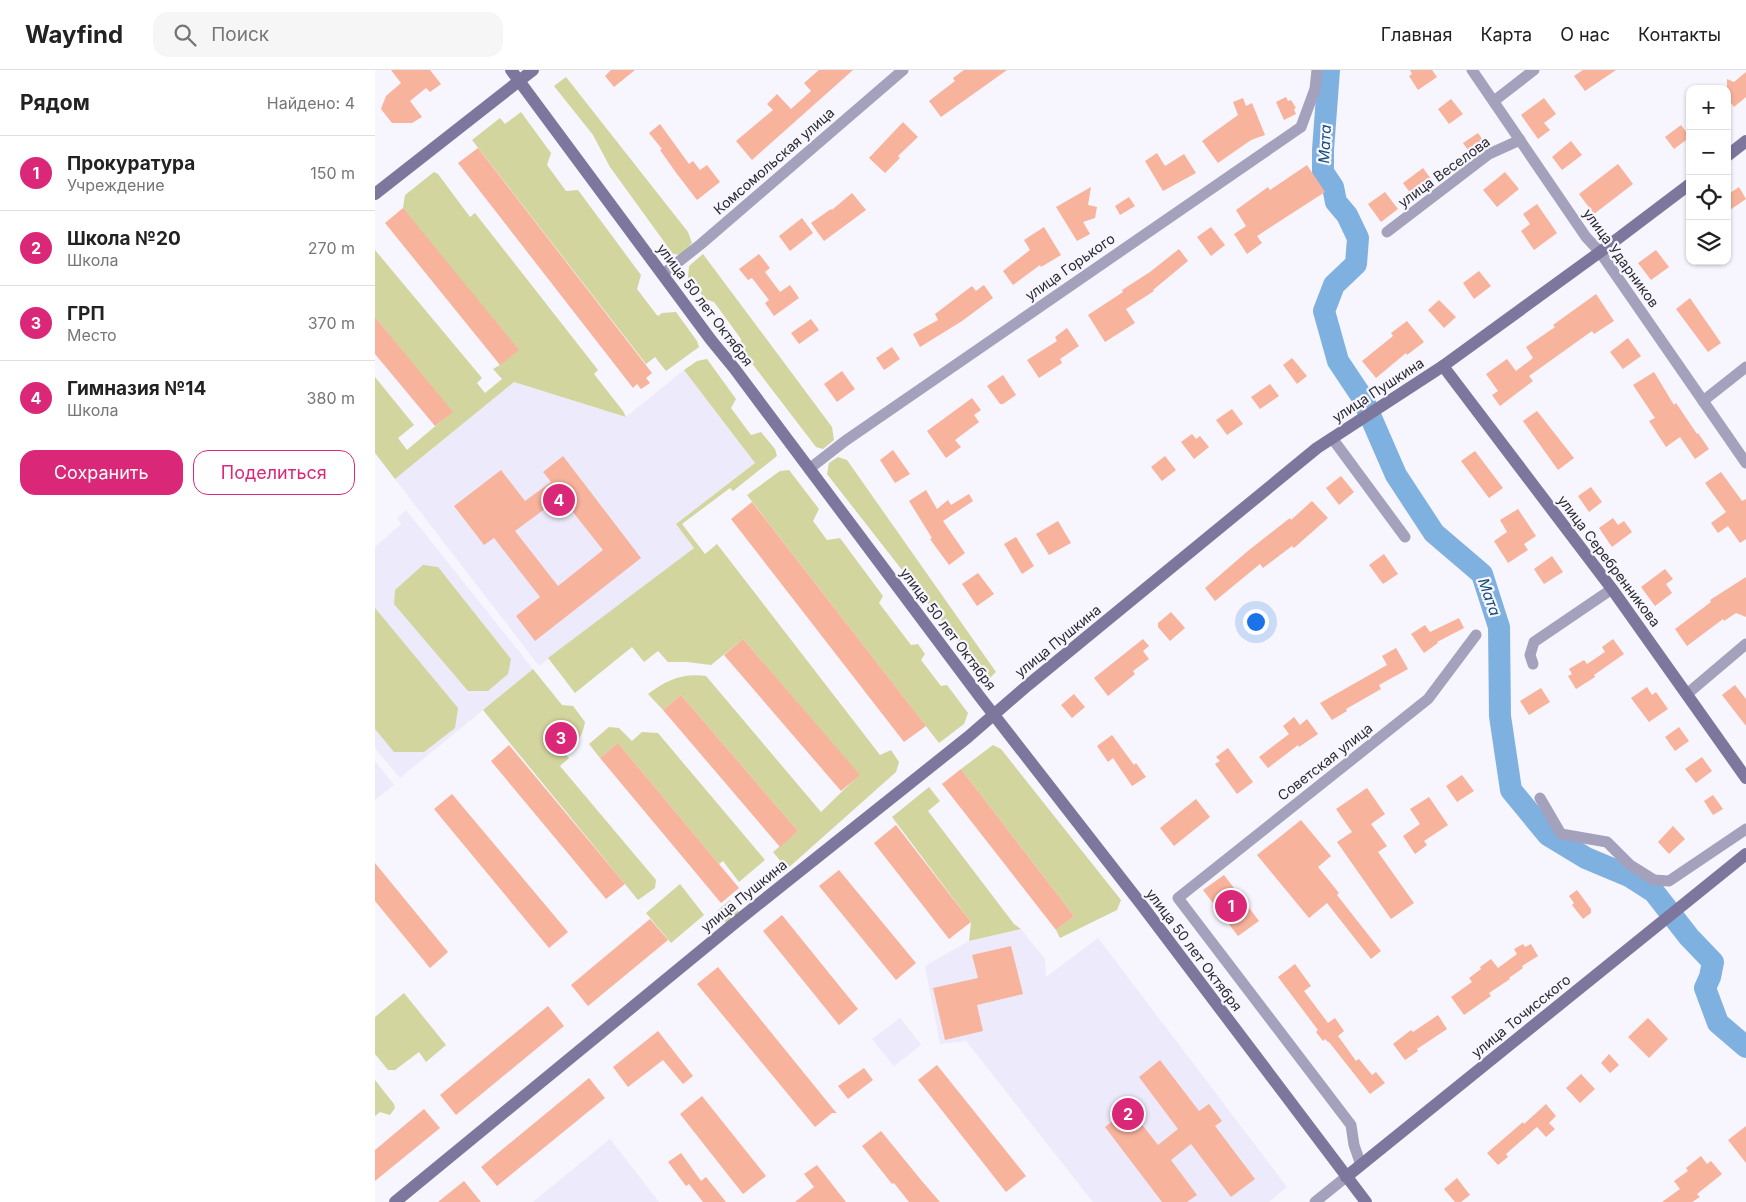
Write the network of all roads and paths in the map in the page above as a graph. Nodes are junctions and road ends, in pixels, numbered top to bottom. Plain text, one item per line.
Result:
1 (511, 70) edge
2 (533, 70) edge
3 (903, 70) edge
4 (1317, 70) edge
5 (1472, 70) edge
6 (1534, 70) edge
7 (519, 81) junction
8 (1494, 101) junction
9 (1520, 140) junction
10 (1746, 142) edge
11 (1731, 153) edge
12 (1686, 187) edge
13 (375, 194) edge
14 (1387, 232) dead end
15 (1600, 252) junction
16 (663, 274) junction
17 (1443, 366) junction
18 (1746, 367) edge
19 (1703, 401) junction
20 (1332, 438) junction
21 (1746, 463) edge
22 (809, 469) junction
23 (1405, 537) dead end
24 (1612, 589) junction
25 (1476, 634) dead end
26 (1746, 644) edge
27 (1533, 664) dead end
28 (1687, 694) junction
29 (994, 715) junction
30 (1746, 778) edge
31 (1539, 798) dead end
32 (1746, 829) edge
33 (1746, 854) edge
34 (1361, 1165) junction
35 (1346, 1177) junction
36 (395, 1202) edge
37 (1315, 1202) edge
38 (1366, 1202) edge

1 - 7 main road, улица 50 лет Октября
2 - 7 main road
3 - 16 street, Комсомольская улица
4 - 22 street, улица Горького
5 - 8 street, улица Ударников
6 - 8 street
7 - 13 main road
7 - 16 main road, улица 50 лет Октября
8 - 9 street, улица Ударников
9 - 14 street, улица Веселова
9 - 15 street, улица Ударников
10 - 11 main road
12 - 15 main road, улица Пушкина
15 - 17 main road, улица Пушкина
15 - 19 street, улица Ударников
16 - 22 main road, улица 50 лет Октября
17 - 20 main road, улица Пушкина
17 - 24 main road, улица Серебренникова
18 - 19 street
19 - 21 street, улица Ударников
20 - 23 street
20 - 29 main road, улица Пушкина
22 - 29 main road, улица 50 лет Октября
24 - 27 street
24 - 28 main road, улица Серебренникова
25 - 34 street, Советская улица
26 - 28 street
28 - 30 main road, улица Серебренникова
29 - 35 main road, улица 50 лет Октября
29 - 36 main road, улица Пушкина
31 - 32 street
33 - 34 main road, улица Точисского
34 - 35 main road, улица Точисского
35 - 37 street, улица Точисского
35 - 38 main road, улица 50 лет Октября

